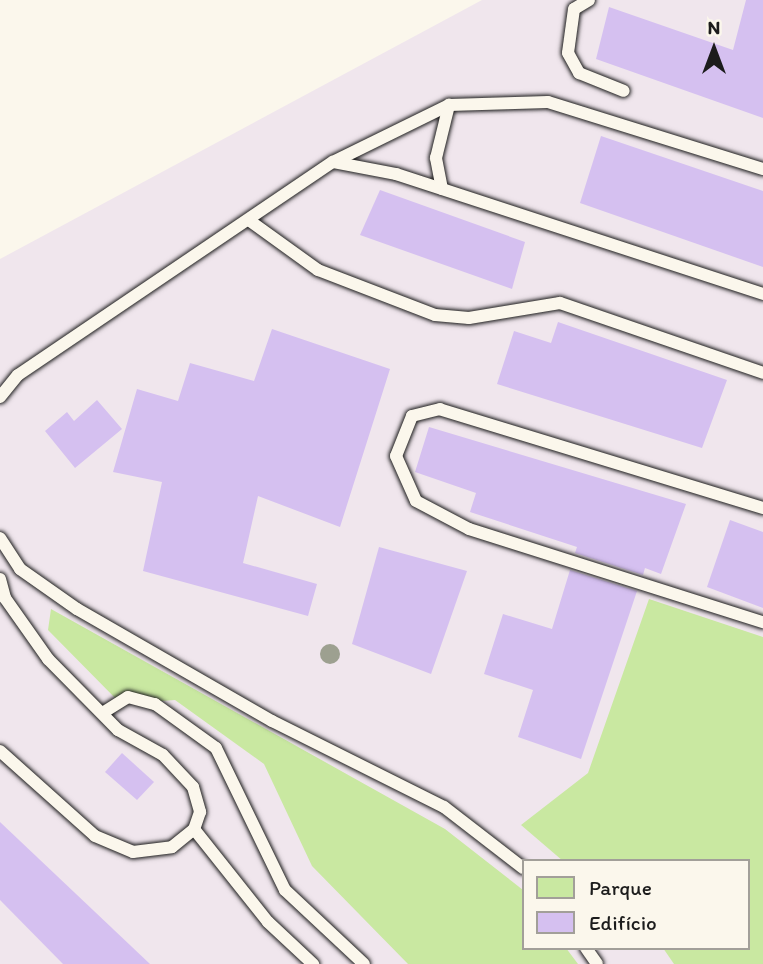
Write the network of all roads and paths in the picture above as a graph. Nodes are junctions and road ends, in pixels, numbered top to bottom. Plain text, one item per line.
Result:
1 (589, 0) edge
2 (624, 91) dead end
3 (449, 105) junction
4 (333, 162) junction
5 (763, 169) edge
6 (442, 189) junction
7 (250, 221) junction
8 (763, 295) edge
9 (763, 373) edge
10 (0, 397) edge
11 (763, 508) edge
12 (0, 538) edge
13 (0, 579) edge
14 (763, 622) edge
15 (104, 712) junction
16 (0, 751) edge
17 (194, 829) junction
18 (522, 867) edge
19 (313, 964) edge
20 (364, 964) edge

1 - 2 lane
3 - 4 lane
3 - 5 lane
3 - 6 lane
4 - 6 lane
4 - 7 lane
6 - 8 lane
7 - 9 lane
7 - 10 lane
11 - 14 lane
12 - 18 lane
13 - 15 lane
15 - 17 lane
15 - 20 lane
16 - 17 lane
17 - 19 lane

